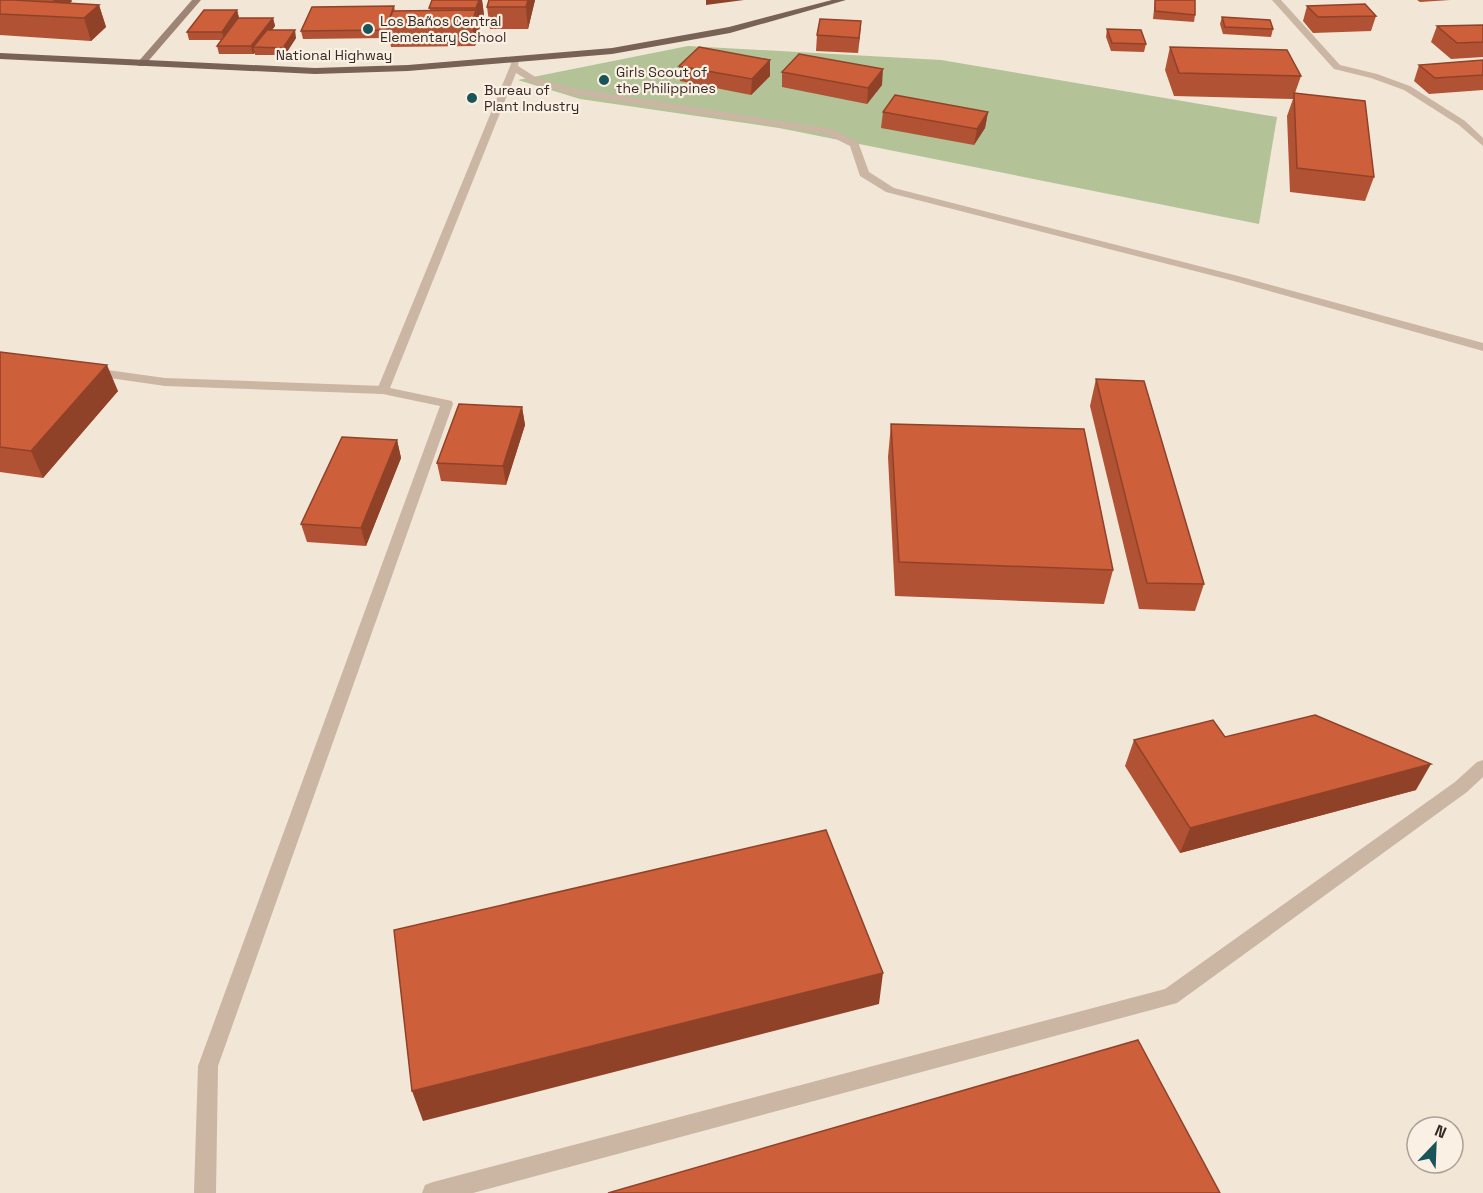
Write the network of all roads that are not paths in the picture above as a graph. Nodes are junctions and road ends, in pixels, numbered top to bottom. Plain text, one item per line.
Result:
1 (197, 0) edge
2 (842, 0) edge
3 (1276, 0) edge
4 (0, 56) edge
5 (141, 64) junction
6 (514, 64) junction
7 (1483, 143) edge
8 (1483, 347) edge
9 (83, 371) edge
10 (383, 390) junction
11 (1483, 767) edge
12 (205, 1193) edge
13 (433, 1193) edge

1 - 5 main road
2 - 6 main road, National Highway
3 - 7 street
4 - 5 main road, National Highway
5 - 6 main road, National Highway
6 - 8 street
6 - 10 street
9 - 10 street
10 - 12 street
11 - 13 street

